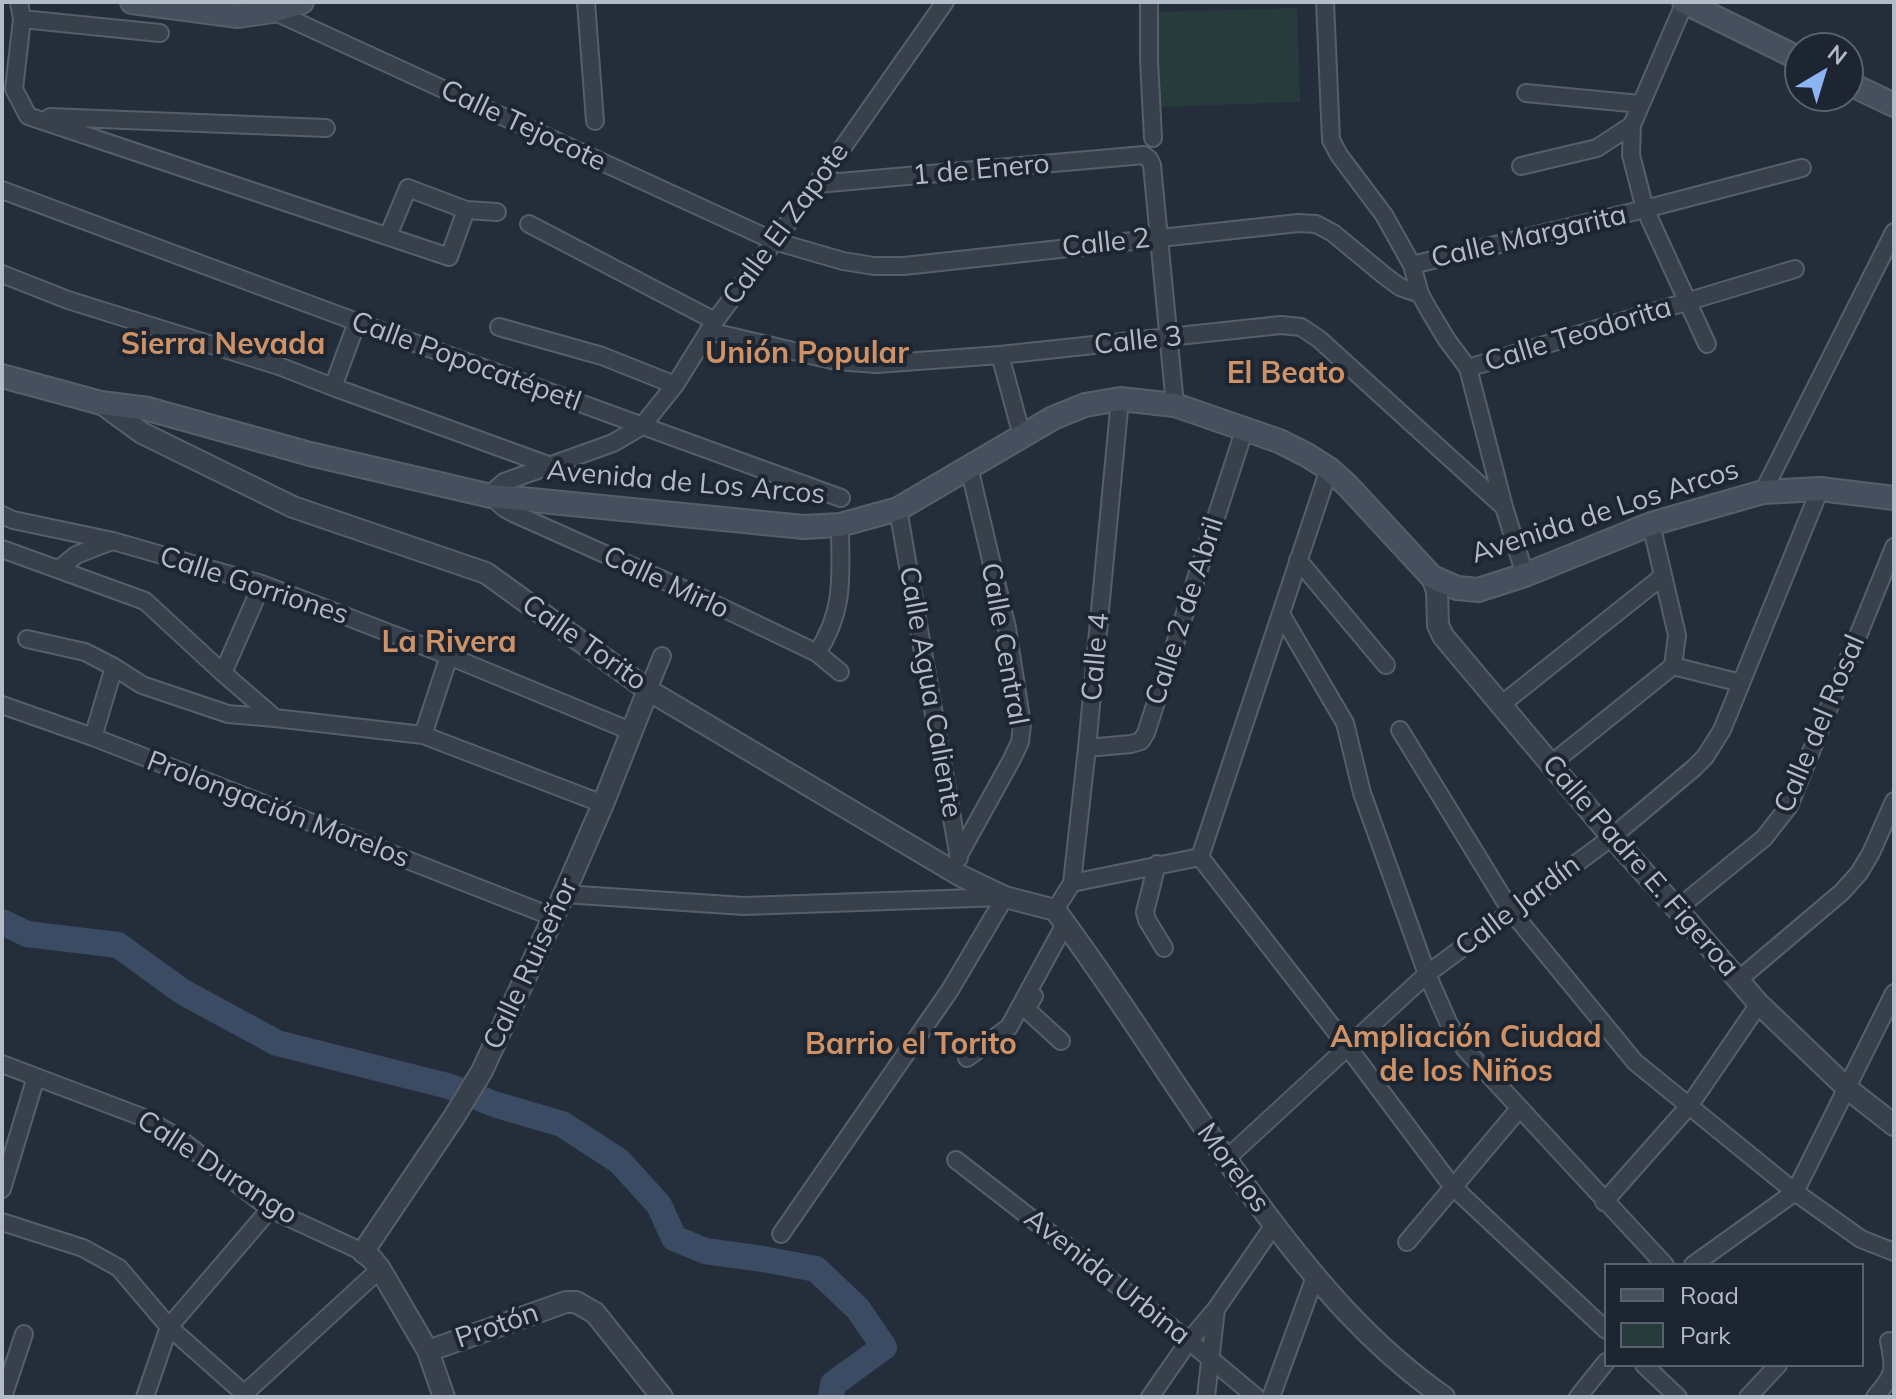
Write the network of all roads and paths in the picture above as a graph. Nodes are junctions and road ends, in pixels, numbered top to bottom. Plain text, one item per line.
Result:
1 (132, 2) edge
2 (302, 2) edge
3 (586, 2) edge
4 (945, 2) edge
5 (1149, 2) edge
6 (1325, 2) edge
7 (1684, 2) edge
8 (20, 10) edge
9 (273, 11) junction
10 (160, 33) dead end
11 (1784, 51) edge
12 (1864, 91) edge
13 (1526, 93) dead end
14 (1640, 104) junction
15 (1894, 105) edge
16 (28, 116) junction
17 (595, 121) dead end
18 (1632, 125) junction
19 (326, 128) dead end
20 (1153, 138) dead end
21 (1521, 166) dead end
22 (1802, 168) dead end
23 (817, 184) junction
24 (2, 190) edge
25 (1645, 209) junction
26 (466, 210) junction
27 (497, 212) dead end
28 (529, 224) dead end
29 (1894, 232) edge
30 (388, 236) junction
31 (1158, 237) junction
32 (774, 241) junction
33 (1412, 265) junction
34 (1795, 269) dead end
35 (2, 274) edge
36 (1420, 294) junction
37 (1688, 302) junction
38 (357, 322) junction
39 (711, 326) junction
40 (499, 327) dead end
41 (1169, 338) junction
42 (1707, 344) dead end
43 (1000, 355) junction
44 (1468, 368) junction
45 (2, 376) edge
46 (675, 385) junction
47 (333, 387) junction
48 (1120, 399) junction
49 (101, 403) junction
50 (1175, 405) junction
51 (642, 426) junction
52 (1245, 428) junction
53 (1022, 436) junction
54 (551, 466) junction
55 (969, 467) junction
56 (1329, 469) junction
57 (1820, 489) junction
58 (1763, 492) junction
59 (1893, 495) edge
60 (491, 496) junction
61 (841, 498) dead end
62 (1504, 507) junction
63 (898, 509) junction
64 (2, 515) edge
65 (1651, 524) junction
66 (840, 525) junction
67 (113, 541) junction
68 (1894, 547) edge
69 (2, 549) edge
70 (1298, 560) junction
71 (59, 569) junction
72 (1525, 575) junction
73 (1663, 576) junction
74 (1432, 577) junction
75 (262, 584) junction
76 (1281, 614) junction
77 (27, 639) dead end
78 (817, 653) junction
79 (449, 656) junction
80 (662, 656) dead end
81 (1386, 665) dead end
82 (1673, 666) junction
83 (114, 667) junction
84 (840, 672) dead end
85 (223, 673) junction
86 (1741, 683) junction
87 (648, 690) junction
88 (1502, 704) junction
89 (2, 705) edge
90 (275, 718) junction
91 (1400, 730) dead end
92 (633, 732) junction
93 (423, 735) junction
94 (93, 737) junction
95 (1087, 748) junction
96 (1551, 764) junction
97 (1894, 801) edge
98 (603, 804) junction
99 (1612, 837) junction
100 (959, 855) junction
101 (1200, 857) junction
102 (1157, 864) junction
103 (961, 876) junction
104 (1072, 883) junction
105 (564, 894) junction
106 (1005, 897) junction
107 (1677, 909) junction
108 (1511, 911) junction
109 (553, 917) junction
110 (1064, 923) junction
111 (1164, 948) dead end
112 (1427, 974) junction
113 (1738, 980) junction
114 (1894, 993) edge
115 (1759, 1004) junction
116 (1061, 1041) dead end
117 (1347, 1046) junction
118 (967, 1058) dead end
119 (2, 1064) edge
120 (36, 1077) junction
121 (1848, 1089) junction
122 (1689, 1106) junction
123 (1519, 1109) junction
124 (1894, 1125) edge
125 (956, 1160) dead end
126 (1225, 1160) junction
127 (1452, 1186) junction
128 (2, 1189) edge
129 (1795, 1192) junction
130 (1604, 1202) junction
131 (270, 1209) junction
132 (2, 1222) edge
133 (1274, 1225) junction
134 (781, 1234) dead end
135 (1407, 1242) dead end
136 (1892, 1248) edge
137 (363, 1252) junction
138 (1663, 1263) edge
139 (1696, 1263) edge
140 (380, 1269) junction
141 (1315, 1277) junction
142 (1216, 1309) junction
143 (169, 1327) junction
144 (1604, 1328) edge
145 (24, 1334) dead end
146 (1189, 1341) junction
147 (1889, 1341) dead end
148 (428, 1351) junction
149 (1212, 1360) junction
150 (1604, 1364) edge
151 (1646, 1367) edge
152 (1769, 1368) edge
153 (246, 1395) edge
154 (3, 1397) edge
155 (145, 1397) edge
156 (444, 1397) edge
157 (662, 1397) edge
158 (1150, 1397) edge
159 (1206, 1397) edge
160 (1256, 1397) edge
161 (1271, 1397) edge
162 (1444, 1397) edge
163 (1578, 1397) edge
164 (1678, 1397) edge
165 (1748, 1397) edge
166 (1875, 1397) edge

1 - 9 main road
2 - 9 main road
3 - 17 street
4 - 23 street, Calle El Zapote
5 - 20 street
6 - 33 street
7 - 11 main road
7 - 14 street
8 - 10 street
8 - 16 street
9 - 32 street, Calle Tejocote
12 - 15 main road
13 - 14 street
14 - 18 street
16 - 19 street
16 - 30 street
18 - 21 street
18 - 25 street
22 - 25 street, Calle Margarita
23 - 31 street, 1 de Enero
23 - 32 street, Calle El Zapote
24 - 38 street, Calle Popocatépetl
25 - 33 street, Calle Margarita
25 - 37 street
26 - 27 street
26 - 30 street
26 - 30 street
28 - 39 street, Calle 3
29 - 58 street
31 - 32 street, Calle 2
31 - 36 street, Calle 2
31 - 41 street
32 - 39 street, Calle El Zapote
33 - 36 street
34 - 37 street, Calle Teodorita
35 - 47 street
36 - 44 street
37 - 42 street
37 - 44 street, Calle Teodorita
38 - 47 street
38 - 51 street, Calle Popocatépetl
39 - 43 street, Calle 3
39 - 46 street, Calle El Zapote
40 - 46 street
41 - 43 street, Calle 3
41 - 50 street
41 - 62 street, Calle 3
43 - 53 street
44 - 62 street
45 - 49 main road, Avenida de Los Arcos
46 - 51 street, Calle El Zapote
47 - 54 street
48 - 50 main road, Avenida de Los Arcos
48 - 53 main road, Avenida de Los Arcos
48 - 95 street, Calle 4
49 - 60 main road, Avenida de Los Arcos
49 - 87 street, Calle Torito
50 - 52 main road, Avenida de Los Arcos
51 - 54 street, Calle El Zapote
51 - 61 street, Calle Popocatépetl
52 - 56 main road, Avenida de Los Arcos
52 - 95 street, Calle 2 de Abril
53 - 55 main road, Avenida de Los Arcos
54 - 60 street, Calle El Zapote
55 - 63 main road, Avenida de Los Arcos
55 - 100 street, Calle Central
56 - 70 street
56 - 74 main road, Avenida de Los Arcos
57 - 58 main road, Avenida de Los Arcos
57 - 59 main road, Avenida de Los Arcos
57 - 86 street, Calle Jardín
58 - 65 main road, Avenida de Los Arcos
60 - 66 main road, Avenida de Los Arcos
60 - 78 street, Calle Mirlo
62 - 72 street
63 - 66 main road, Avenida de Los Arcos
63 - 100 street, Calle Agua Caliente
64 - 67 street, Calle Gorriones
65 - 72 main road, Avenida de Los Arcos
65 - 73 street
66 - 78 street
67 - 71 street
67 - 75 street, Calle Gorriones
68 - 107 street, Calle del Rosal
69 - 71 street
70 - 76 street
70 - 81 street
71 - 85 street
72 - 74 main road, Avenida de Los Arcos
73 - 82 street
73 - 88 street
74 - 88 street, Calle Padre E. Figeroa
75 - 79 street, Calle Gorriones
75 - 85 street
76 - 101 street
76 - 112 street
77 - 83 street
78 - 84 street, Calle Mirlo
79 - 92 street, Calle Gorriones
79 - 93 street
80 - 87 street, Calle Ruiseñor
82 - 86 street
82 - 96 street
83 - 90 street
83 - 94 street
85 - 90 street
86 - 99 street, Calle Jardín
87 - 92 street, Calle Ruiseñor
87 - 103 street, Calle Torito
88 - 96 street, Calle Padre E. Figeroa
89 - 94 street, Prolongación Morelos
90 - 93 street
91 - 108 street
92 - 98 street, Calle Ruiseñor
93 - 98 street
94 - 109 street, Prolongación Morelos
95 - 104 street, Calle 4
96 - 99 street, Calle Padre E. Figeroa
97 - 113 street
98 - 105 street, Calle Ruiseñor
99 - 107 street, Calle Padre E. Figeroa
99 - 108 street, Calle Jardín
100 - 103 street, Calle Agua Caliente
101 - 102 street
101 - 117 street
102 - 104 street
102 - 111 street
103 - 106 street, Calle Torito
104 - 110 street, Calle 4
105 - 106 street
105 - 109 street, Calle Ruiseñor
106 - 110 street, Calle Torito
106 - 134 street
107 - 113 street, Calle Padre E. Figeroa
108 - 112 street, Calle Jardín
108 - 122 street
109 - 137 street, Calle Ruiseñor
110 - 116 street
110 - 118 street
110 - 126 street, Morelos
112 - 117 street, Calle Jardín
112 - 123 street
113 - 115 street, Calle Padre E. Figeroa
114 - 121 street
115 - 121 street, Calle Padre E. Figeroa
115 - 122 street
117 - 126 street, Calle Jardín
117 - 127 street
119 - 120 street, Calle Durango
120 - 128 street
120 - 131 street, Calle Durango
121 - 124 street, Calle Padre E. Figeroa
121 - 129 street
122 - 129 street
122 - 130 street
123 - 127 street
123 - 130 street
125 - 146 street, Avenida Urbina
126 - 133 street, Morelos
127 - 135 street
127 - 144 street
129 - 136 street
129 - 139 street
130 - 138 street
131 - 137 street, Calle Durango
131 - 143 street
132 - 143 street
133 - 141 street, Morelos
133 - 142 street
137 - 140 street, Calle Durango
140 - 148 street, Calle Durango
140 - 153 street
141 - 161 street
141 - 162 street, Morelos
142 - 146 street
142 - 149 street
143 - 153 street
143 - 155 street
145 - 154 street
146 - 149 street, Avenida Urbina
146 - 158 street
147 - 166 street
148 - 156 street, Calle Durango
148 - 157 street, Protón
149 - 159 street
149 - 160 street, Avenida Urbina
150 - 163 street
151 - 164 street
152 - 165 street

